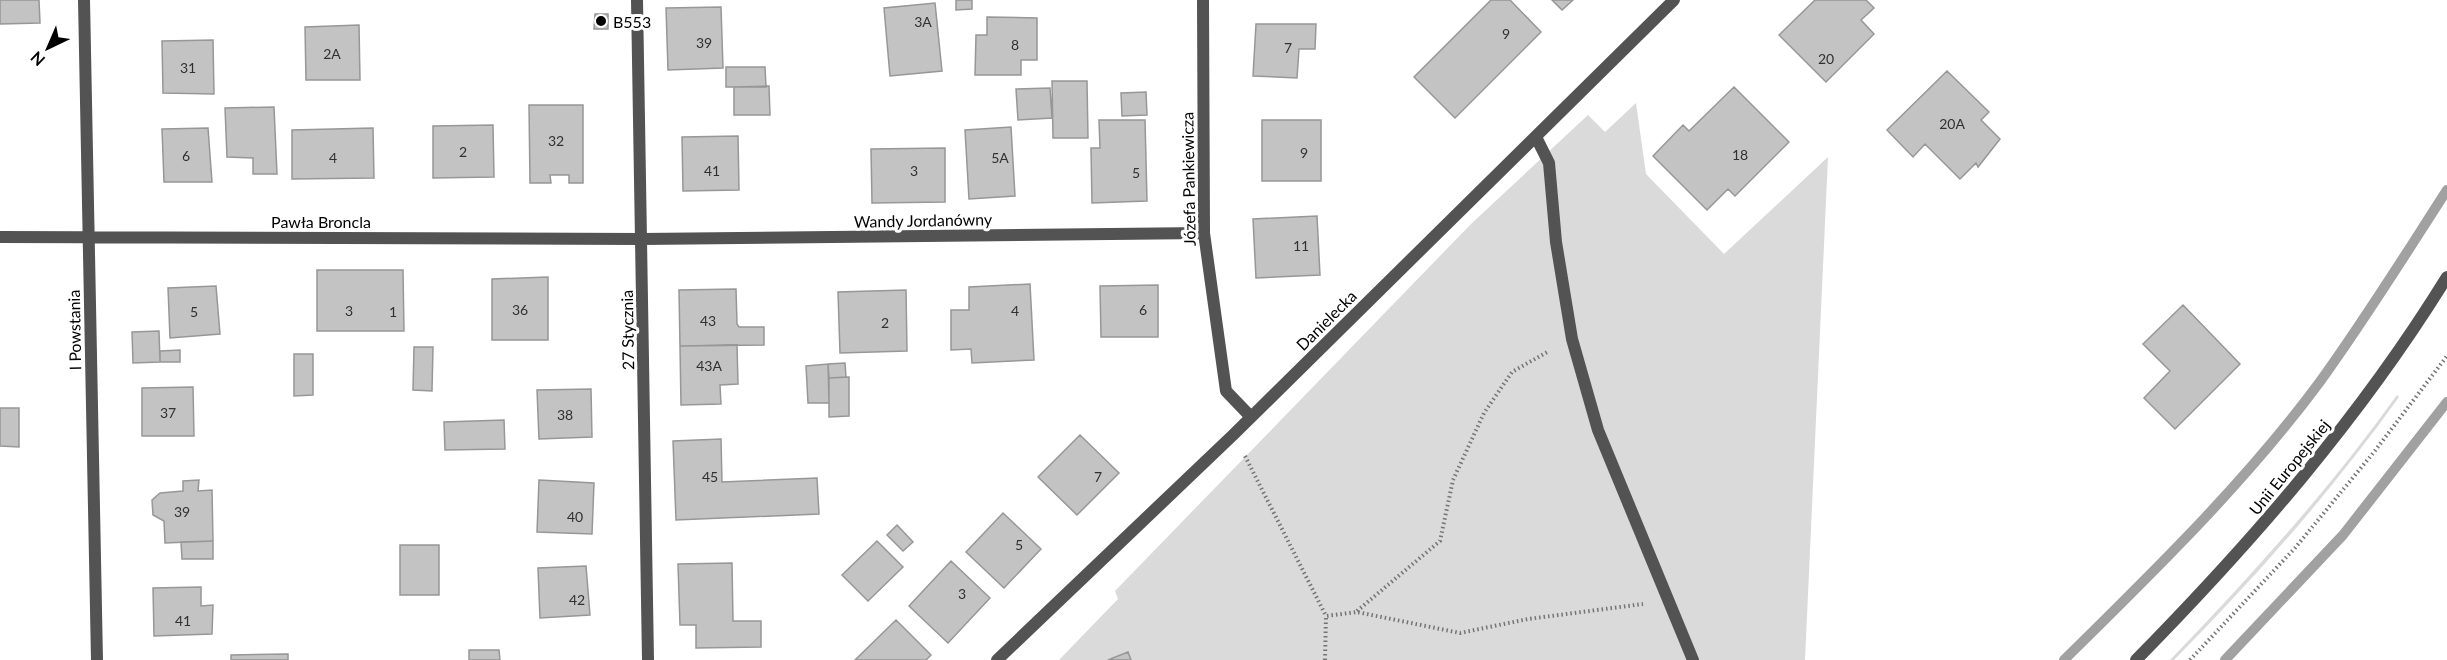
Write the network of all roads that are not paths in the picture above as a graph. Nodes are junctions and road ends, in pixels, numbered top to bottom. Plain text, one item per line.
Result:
1 (84, 0) edge
2 (637, 0) edge
3 (1203, 0) edge
4 (1674, 0) edge
5 (1536, 137) junction
6 (1204, 233) junction
7 (89, 236) junction
8 (0, 237) edge
9 (642, 239) junction
10 (2447, 277) edge
11 (1251, 417) junction
12 (97, 660) edge
13 (648, 660) edge
14 (997, 660) edge
15 (1693, 660) edge
16 (2136, 660) edge

1 - 7 street, I Powstania
2 - 9 street, 27 Stycznia
3 - 6 street, Józefa Pankiewicza
4 - 5 street, Danielecka
5 - 11 street, Danielecka
5 - 15 street
6 - 9 street, Wandy Jordanówny
6 - 11 street, Józefa Pankiewicza
7 - 8 street, Pawła Broncla
7 - 9 street, Pawła Broncla
7 - 12 street, I Powstania
9 - 13 street, 27 Stycznia
10 - 16 street, Unii Europejskiej
11 - 14 street, Danielecka

